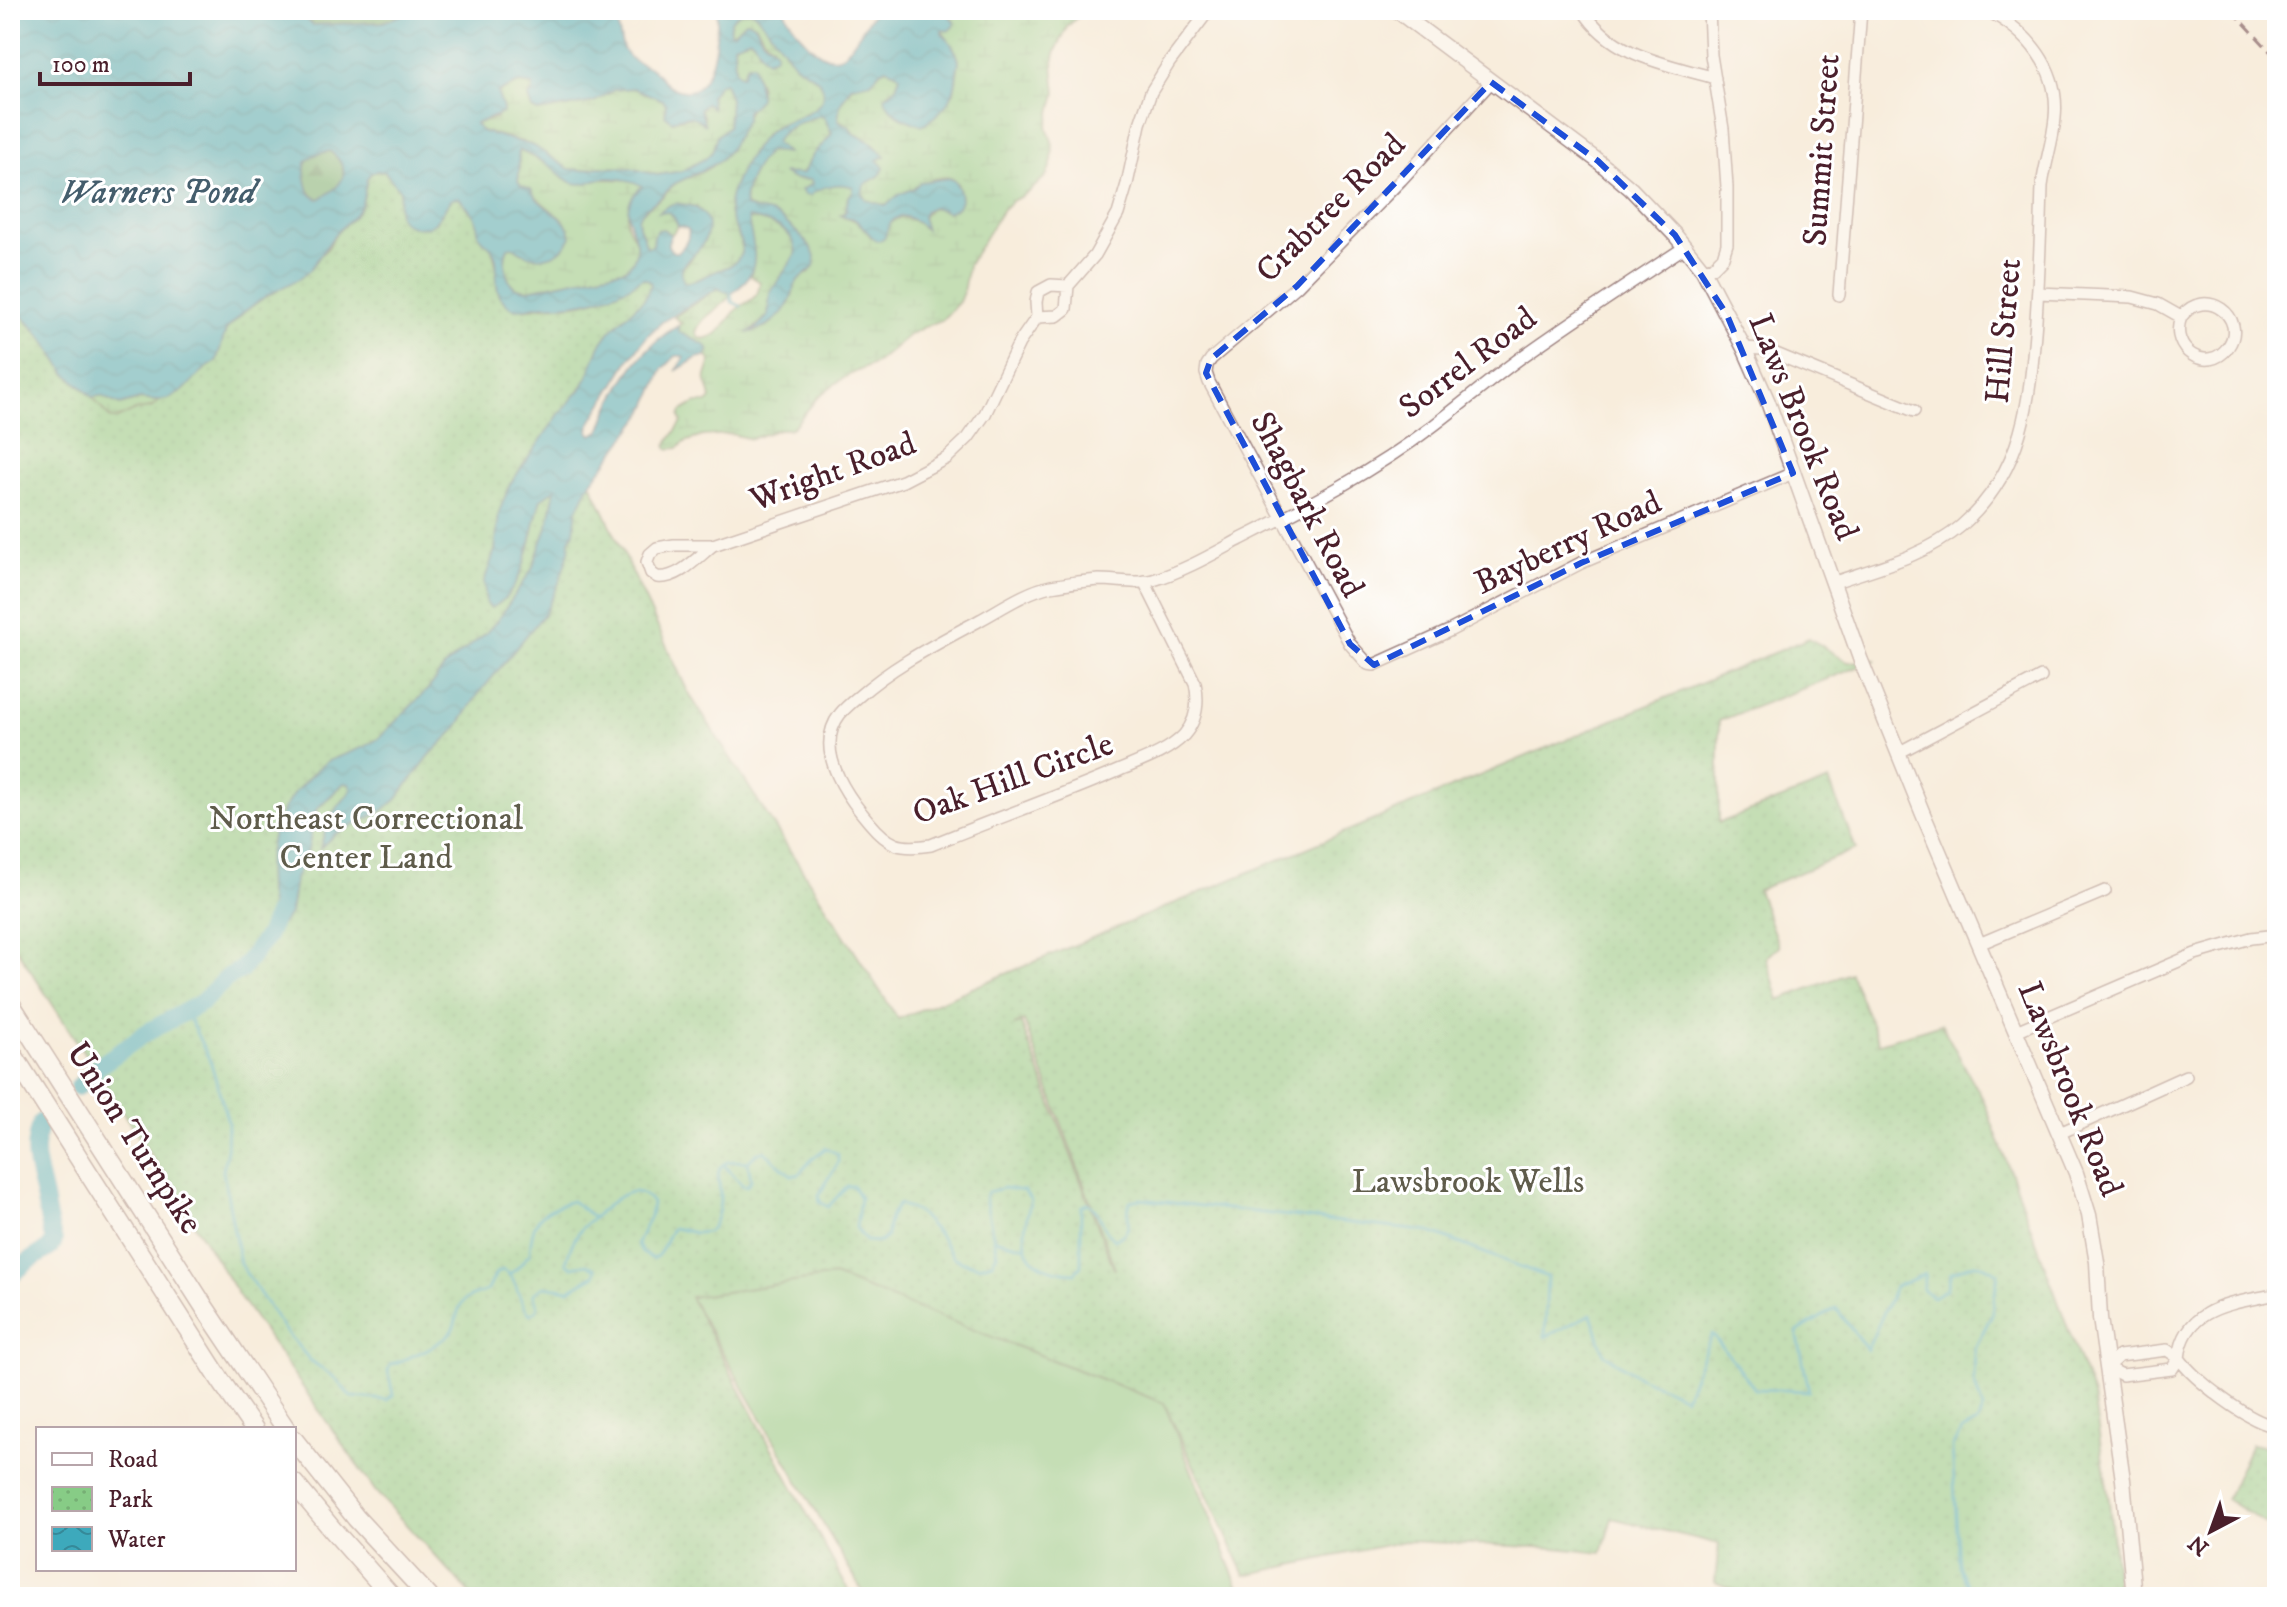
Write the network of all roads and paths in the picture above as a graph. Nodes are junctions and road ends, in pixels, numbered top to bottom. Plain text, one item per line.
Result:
1 (1209, 10) edge
2 (1396, 10) edge
3 (1583, 10) edge
4 (1709, 10) edge
5 (1861, 10) edge
6 (1986, 10) edge
7 (1715, 78) junction
8 (1491, 82) junction
9 (1685, 247) junction
10 (1703, 270) junction
11 (1068, 286) junction
12 (2038, 293) junction
13 (1839, 295) dead end
14 (1037, 317) junction
15 (2181, 317) junction
16 (1744, 348) junction
17 (1206, 368) joint
18 (1914, 411) dead end
19 (1793, 473) junction
20 (1282, 518) junction
21 (713, 545) junction
22 (1144, 581) junction
23 (1832, 583) junction
24 (1849, 628) joint
25 (1368, 664) joint
26 (2041, 677) dead end
27 (1898, 753) junction
28 (2105, 891) dead end
29 (2277, 935) edge
30 (1979, 944) junction
31 (10, 1003) edge
32 (2016, 1031) junction
33 (10, 1050) edge
34 (2186, 1076) dead end
35 (2060, 1133) junction
36 (2277, 1294) edge
37 (2179, 1358) junction
38 (2107, 1367) junction
39 (2277, 1426) edge
40 (253, 1427) edge
41 (285, 1427) edge
42 (296, 1443) edge
43 (296, 1485) edge
44 (392, 1597) edge
45 (429, 1597) edge
46 (2134, 1597) edge

1 - 11 street, Wright Road
2 - 8 street, Laws Brook Road
3 - 7 street
4 - 7 street
5 - 13 street, Summit Street
6 - 12 street, Hill Street
7 - 10 street
8 - 9 street, Laws Brook Road
8 - 17 street, Crabtree Road
9 - 10 street, Laws Brook Road
9 - 20 street, Sorrel Road
10 - 16 street, Laws Brook Road
11 - 14 street, Wright Road
11 - 14 street, Wright Road
12 - 15 street
12 - 23 street, Hill Street
14 - 21 street, Wright Road
15 - 15 street
16 - 18 street
16 - 19 street, Laws Brook Road
17 - 20 street, Shagbark Road
19 - 23 street, Laws Brook Road
19 - 25 street, Bayberry Road
20 - 22 street, Oak Hill Circle
20 - 25 street, Shagbark Road
21 - 21 street, Wright Road
22 - 22 street, Oak Hill Circle
23 - 24 street, Laws Brook Road
24 - 27 street, Lawsbrook Road
26 - 27 street
27 - 30 street, Lawsbrook Road
28 - 30 street
29 - 32 street
30 - 32 street, Lawsbrook Road
31 - 41 highway, Union Turnpike
32 - 35 street, Lawsbrook Road
33 - 40 highway, Union Turnpike
34 - 35 street
35 - 38 street, Lawsbrook Road
36 - 37 street
37 - 38 street
37 - 38 street
37 - 39 street
38 - 46 street, Lawsbrook Road
42 - 45 highway
43 - 44 highway

